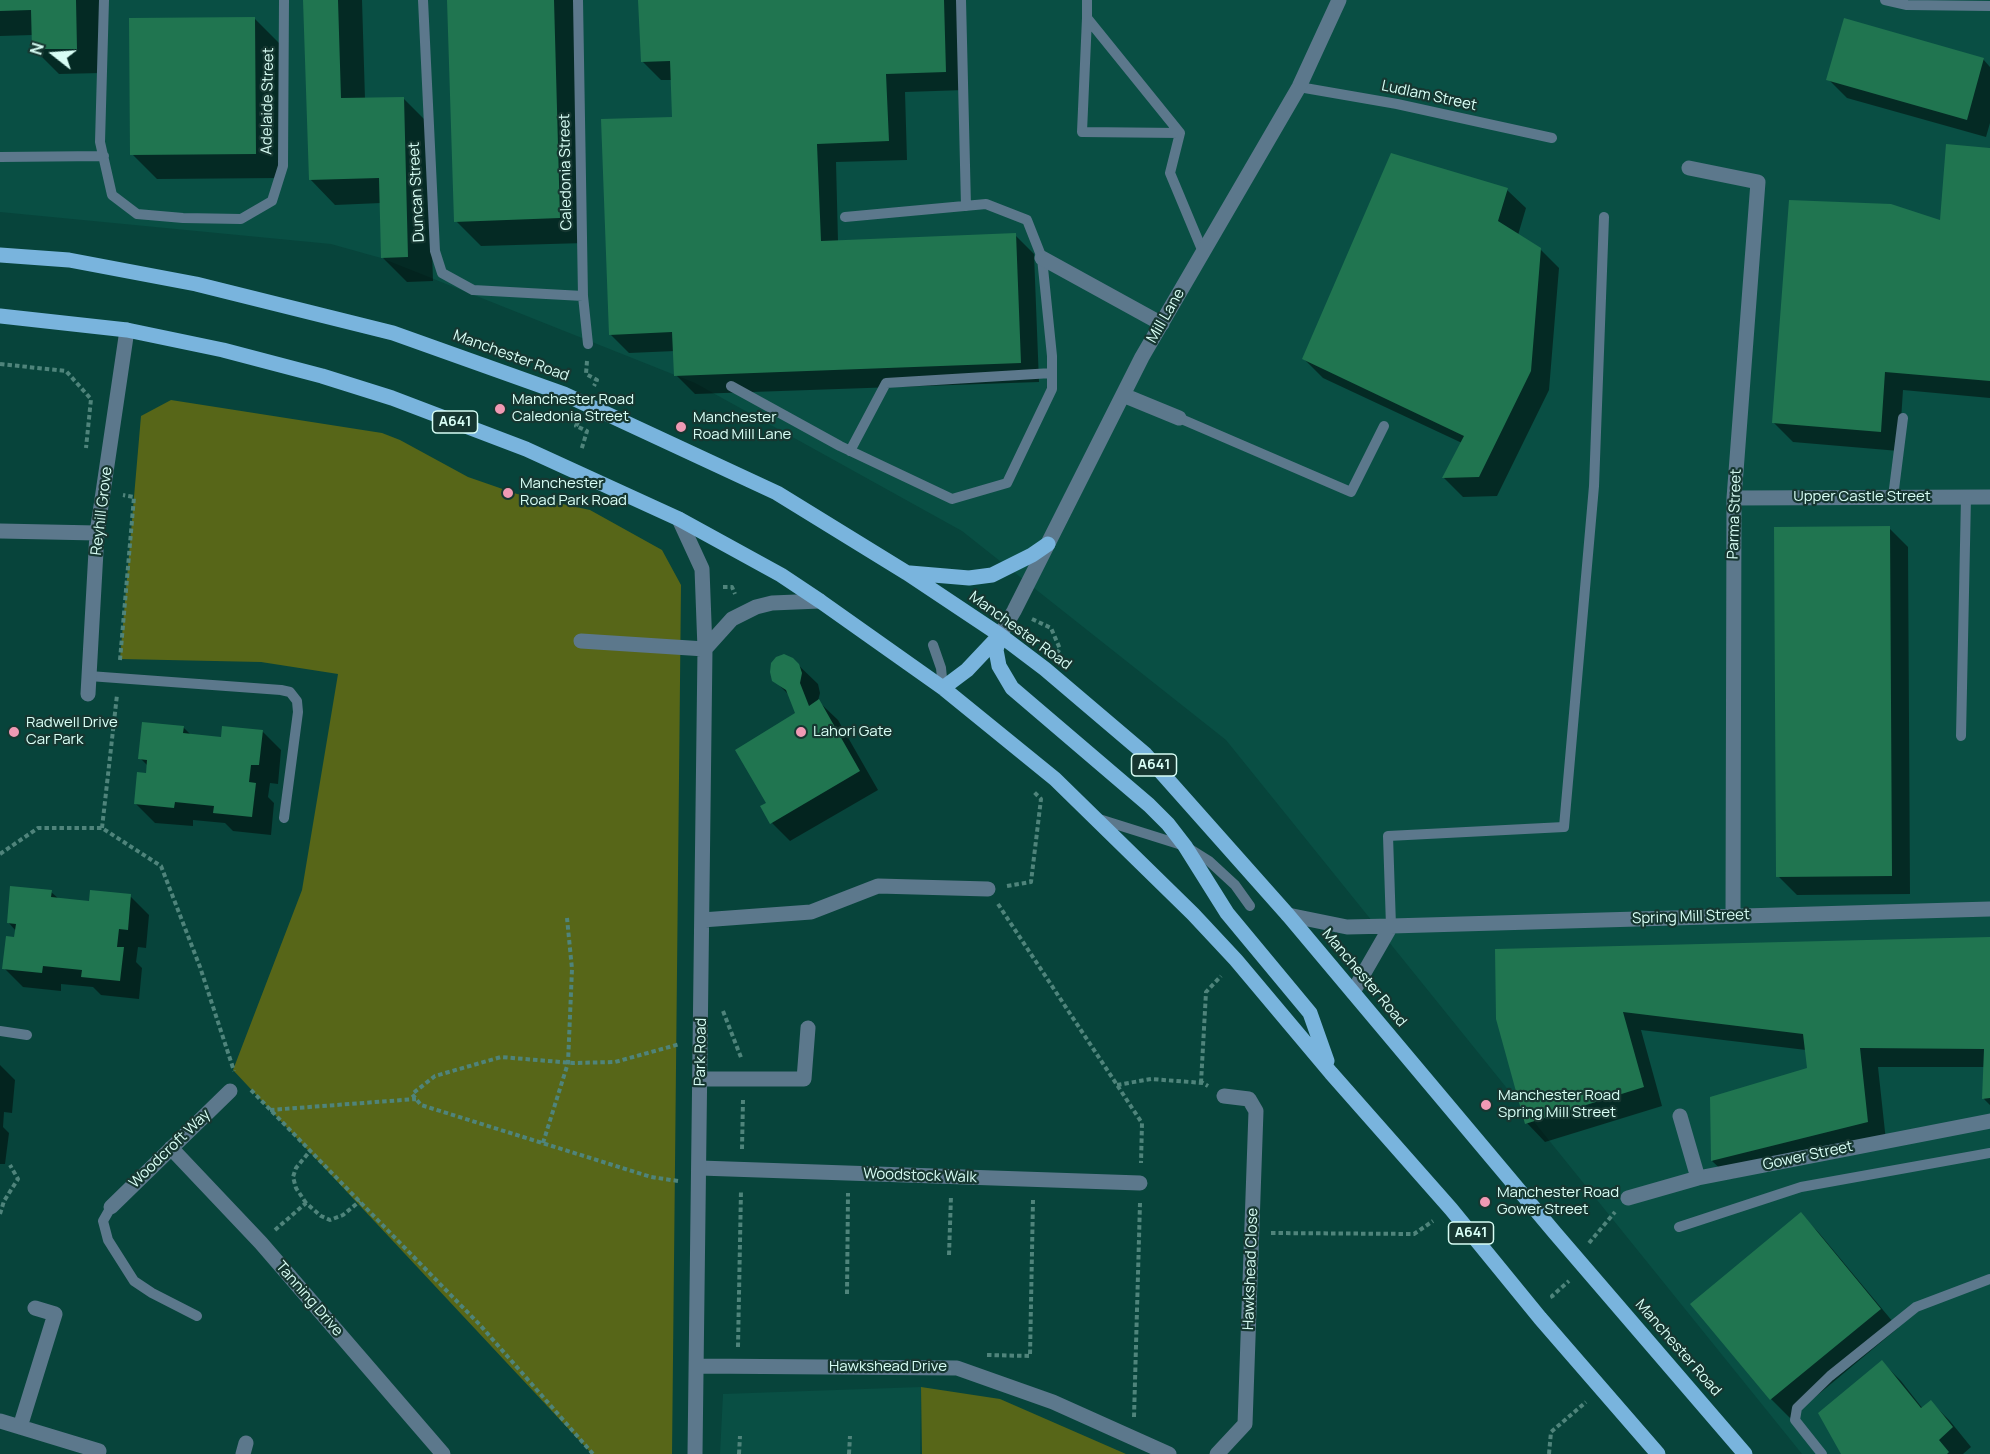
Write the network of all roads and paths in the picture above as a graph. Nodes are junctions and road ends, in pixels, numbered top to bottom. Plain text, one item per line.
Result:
1 (104, 0) edge
2 (284, 0) edge
3 (423, 0) edge
4 (578, 0) edge
5 (961, 0) edge
6 (1087, 0) edge
7 (1339, 0) edge
8 (1885, 0) edge
9 (1990, 6) edge
10 (1087, 18) junction
11 (1299, 87) junction
12 (1180, 133) junction
13 (1552, 138) dead end
14 (104, 156) junction
15 (0, 157) edge
16 (1689, 168) dead end
17 (966, 206) junction
18 (1604, 217) dead end
19 (845, 218) dead end
20 (1203, 252) junction
21 (0, 255) edge
22 (1042, 258) junction
23 (583, 296) junction
24 (0, 316) edge
25 (1161, 324) junction
26 (128, 330) junction
27 (588, 344) dead end
28 (1052, 373) junction
29 (731, 386) dead end
30 (1123, 395) junction
31 (1179, 418) joint
32 (1903, 418) dead end
33 (1384, 426) dead end
34 (850, 451) junction
35 (1893, 497) junction
36 (1966, 497) junction
37 (1990, 497) edge
38 (1734, 498) junction
39 (679, 519) junction
40 (0, 531) edge
41 (97, 532) junction
42 (1048, 544) junction
43 (907, 573) junction
44 (703, 585) junction
45 (820, 601) junction
46 (746, 613) junction
47 (1000, 635) junction
48 (581, 641) dead end
49 (933, 645) dead end
50 (705, 650) junction
51 (89, 676) junction
52 (943, 688) junction
53 (88, 694) dead end
54 (1961, 736) dead end
55 (284, 818) dead end
56 (1096, 818) junction
57 (1185, 846) junction
58 (0, 854) edge
59 (988, 889) joint
60 (1251, 906) dead end
61 (1990, 909) edge
62 (1288, 915) junction
63 (1733, 916) junction
64 (567, 918) dead end
65 (702, 920) junction
66 (1392, 926) junction
67 (1236, 960) junction
68 (1353, 992) junction
69 (808, 1028) dead end
70 (0, 1031) edge
71 (27, 1035) dead end
72 (701, 1038) junction
73 (568, 1063) junction
74 (1331, 1073) junction
75 (239, 1076) dead end
76 (700, 1080) junction
77 (1201, 1083) junction
78 (1117, 1085) junction
79 (249, 1088) dead end
80 (230, 1091) dead end
81 (1224, 1096) joint
82 (416, 1099) junction
83 (270, 1110) junction
84 (1680, 1116) dead end
85 (1990, 1120) edge
86 (543, 1143) junction
87 (171, 1148) junction
88 (310, 1151) junction
89 (1990, 1153) edge
90 (10, 1165) dead end
91 (699, 1168) junction
92 (848, 1173) junction
93 (952, 1177) junction
94 (1698, 1178) junction
95 (1034, 1179) junction
96 (1140, 1183) junction
97 (699, 1185) junction
98 (1628, 1198) dead end
99 (360, 1201) junction
100 (306, 1203) junction
101 (111, 1207) joint
102 (1451, 1209) junction
103 (0, 1214) edge
104 (1679, 1227) dead end
105 (1252, 1233) junction
106 (261, 1243) junction
107 (949, 1255) dead end
108 (1990, 1279) edge
109 (847, 1294) dead end
110 (35, 1308) dead end
111 (197, 1316) dead end
112 (698, 1366) junction
113 (957, 1368) junction
114 (1602, 1388) junction
115 (0, 1421) edge
116 (20, 1427) junction
117 (740, 1436) dead end
118 (850, 1437) dead end
119 (1133, 1438) junction
120 (99, 1453) edge
121 (443, 1454) edge
122 (594, 1454) edge
123 (695, 1454) edge
124 (739, 1454) edge
125 (849, 1454) edge
126 (1169, 1454) edge
127 (1217, 1454) edge
128 (1549, 1454) edge
129 (1658, 1454) edge
130 (1745, 1454) edge
131 (1822, 1454) edge

1 - 14 lane
2 - 14 lane, Adelaide Street
3 - 23 lane, Duncan Street
4 - 23 lane, Caledonia Street
5 - 17 lane
6 - 10 lane
7 - 11 street, Mill Lane
8 - 9 lane
10 - 12 lane
10 - 12 lane
11 - 13 lane, Ludlam Street
11 - 20 street, Mill Lane
12 - 20 lane
14 - 15 lane
16 - 38 street, Parma Street
17 - 19 lane
17 - 22 lane
18 - 66 lane
20 - 25 street, Mill Lane
21 - 43 main road, Manchester Road / A641
22 - 25 street
22 - 28 lane
23 - 27 lane, Caledonia Street
24 - 26 main road, A641
25 - 30 street, Mill Lane
26 - 39 main road, A641
26 - 41 street, Reyhill Grove
28 - 34 lane
28 - 34 lane
29 - 34 lane
30 - 31 street
30 - 42 street, Mill Lane
31 - 33 lane
32 - 35 lane
35 - 36 street, Upper Castle Street
35 - 38 street, Upper Castle Street
36 - 37 street, Upper Castle Street
36 - 54 lane
38 - 63 street, Parma Street
39 - 44 street, Park Road
39 - 45 main road, A641
40 - 41 street
41 - 51 street, Reyhill Grove
42 - 43 main road
42 - 47 street, Mill Lane
43 - 47 main road, Manchester Road / A641
44 - 46 path
44 - 50 street, Park Road
45 - 46 street
45 - 52 main road, A641
46 - 50 street
47 - 52 main road
47 - 57 main road
47 - 62 main road, Manchester Road / A641
48 - 50 street
49 - 52 lane
50 - 65 street, Park Road
51 - 53 street, Reyhill Grove
51 - 55 lane
52 - 56 main road, A641
56 - 57 lane
56 - 67 main road, A641
57 - 60 lane
57 - 74 main road
58 - 75 path
59 - 65 street
59 - 78 path
61 - 63 street, Spring Mill Street
62 - 66 street, Spring Mill Street
62 - 68 main road, Manchester Road / A641
63 - 66 street, Spring Mill Street
64 - 73 path
65 - 72 street, Park Road
66 - 68 street
67 - 74 main road, A641
67 - 77 path
68 - 130 main road, Manchester Road / A641
69 - 76 street
70 - 71 lane
72 - 73 path
72 - 76 street, Park Road
73 - 82 path
73 - 86 path
74 - 102 main road, A641
76 - 91 street, Park Road
77 - 78 path
77 - 81 path
78 - 96 path
79 - 83 path
80 - 87 street, Woodcroft Way
81 - 105 street, Hawkshead Close
82 - 83 path
82 - 86 path
83 - 88 path
84 - 94 street
85 - 94 street, Gower Street
86 - 97 path
87 - 101 street, Woodcroft Way
87 - 106 street, Tanning Drive
88 - 99 path
88 - 100 path
89 - 104 lane
90 - 103 path
91 - 92 street, Woodstock Walk
91 - 97 street, Park Road
92 - 93 street, Woodstock Walk
92 - 109 path
93 - 95 street, Woodstock Walk
93 - 107 path
94 - 98 street, Gower Street
95 - 96 street, Woodstock Walk
95 - 113 path
96 - 119 path
97 - 112 street, Park Road
99 - 100 path
99 - 122 path
100 - 106 path
101 - 111 lane
102 - 105 path
102 - 114 main road, A641
105 - 127 street, Hawkshead Close
106 - 121 street, Tanning Drive
108 - 131 lane
110 - 116 street
112 - 113 street, Hawkshead Drive
112 - 123 street, Park Road
113 - 119 street, Hawkshead Drive
114 - 128 path
114 - 129 main road, A641
115 - 116 street
116 - 120 street
117 - 124 path
118 - 125 path
119 - 126 street, Hawkshead Drive

